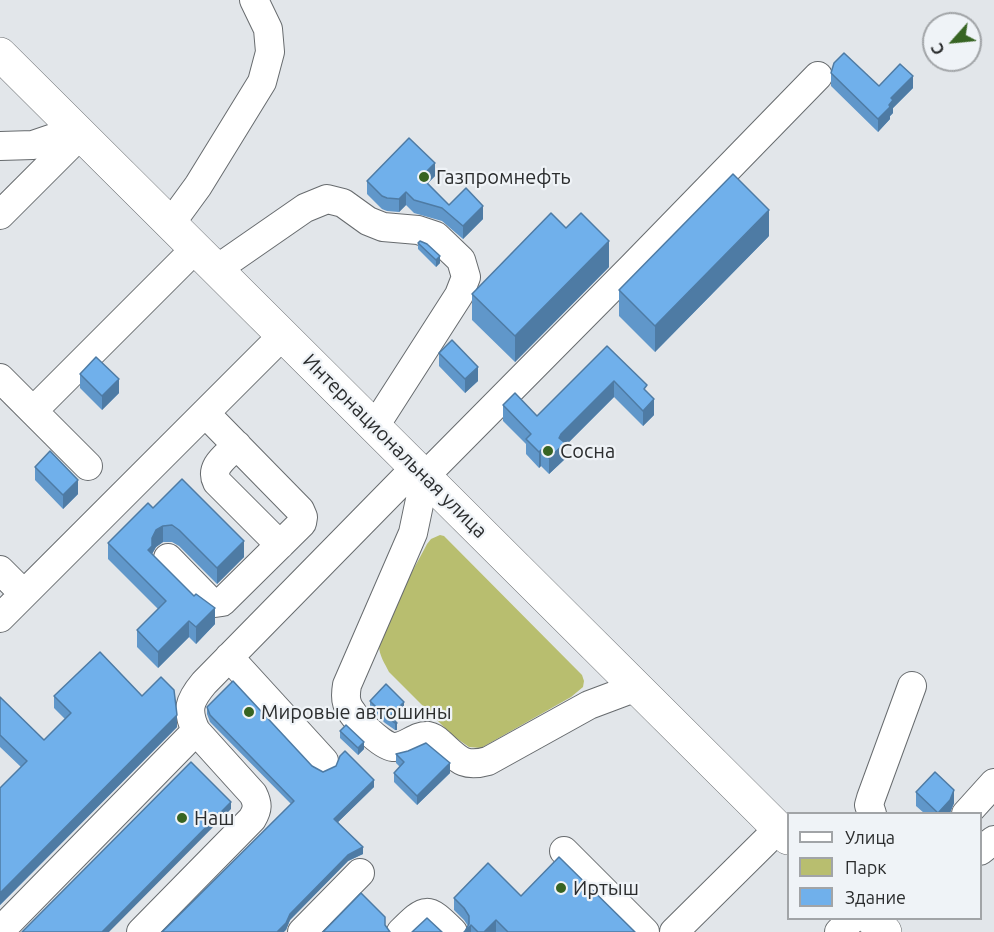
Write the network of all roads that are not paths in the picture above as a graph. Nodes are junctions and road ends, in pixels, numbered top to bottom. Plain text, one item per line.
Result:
1 (254, 0) edge
2 (0, 54) edge
3 (818, 76) dead end
4 (79, 132) junction
5 (6, 143) edge
6 (0, 214) edge
7 (171, 223) junction
8 (206, 258) junction
9 (284, 335) junction
10 (0, 378) edge
11 (33, 411) junction
12 (205, 413) junction
13 (375, 426) junction
14 (237, 446) junction
15 (88, 466) dead end
16 (420, 471) junction
17 (280, 545) junction
18 (168, 558) dead end
19 (0, 570) edge
20 (24, 594) junction
21 (0, 618) edge
22 (229, 657) junction
23 (912, 686) dead end
24 (637, 687) junction
25 (196, 731) junction
26 (324, 761) dead end
27 (994, 783) edge
28 (872, 812) edge
29 (967, 812) edge
30 (784, 833) edge
31 (994, 840) edge
32 (982, 850) edge
33 (564, 851) dead end
34 (360, 873) dead end
35 (877, 923) edge
36 (0, 931) edge
37 (141, 932) edge
38 (302, 932) edge
39 (401, 932) edge
40 (453, 932) edge
41 (645, 932) edge
42 (674, 932) edge
43 (839, 932) edge

1 - 7 lane
2 - 4 main road, Интернациональная улица
3 - 16 lane
4 - 5 lane
4 - 6 lane
4 - 7 main road, Интернациональная улица
7 - 8 main road, Интернациональная улица
8 - 9 main road, Интернациональная улица
8 - 11 lane
8 - 13 lane
9 - 12 lane
9 - 13 main road, Интернациональная улица
10 - 11 lane
11 - 15 lane
12 - 14 lane
12 - 20 lane
13 - 16 main road, Интернациональная улица
14 - 17 lane
14 - 17 lane
16 - 22 lane
16 - 24 main road, Интернациональная улица
16 - 24 lane
17 - 18 lane
19 - 20 lane
20 - 21 lane
22 - 25 lane
22 - 26 lane
23 - 28 lane
24 - 30 main road, Интернациональная улица
25 - 36 lane
25 - 37 lane
27 - 29 lane
30 - 42 lane
31 - 32 lane
33 - 41 lane
34 - 38 lane
35 - 43 lane
39 - 40 lane

